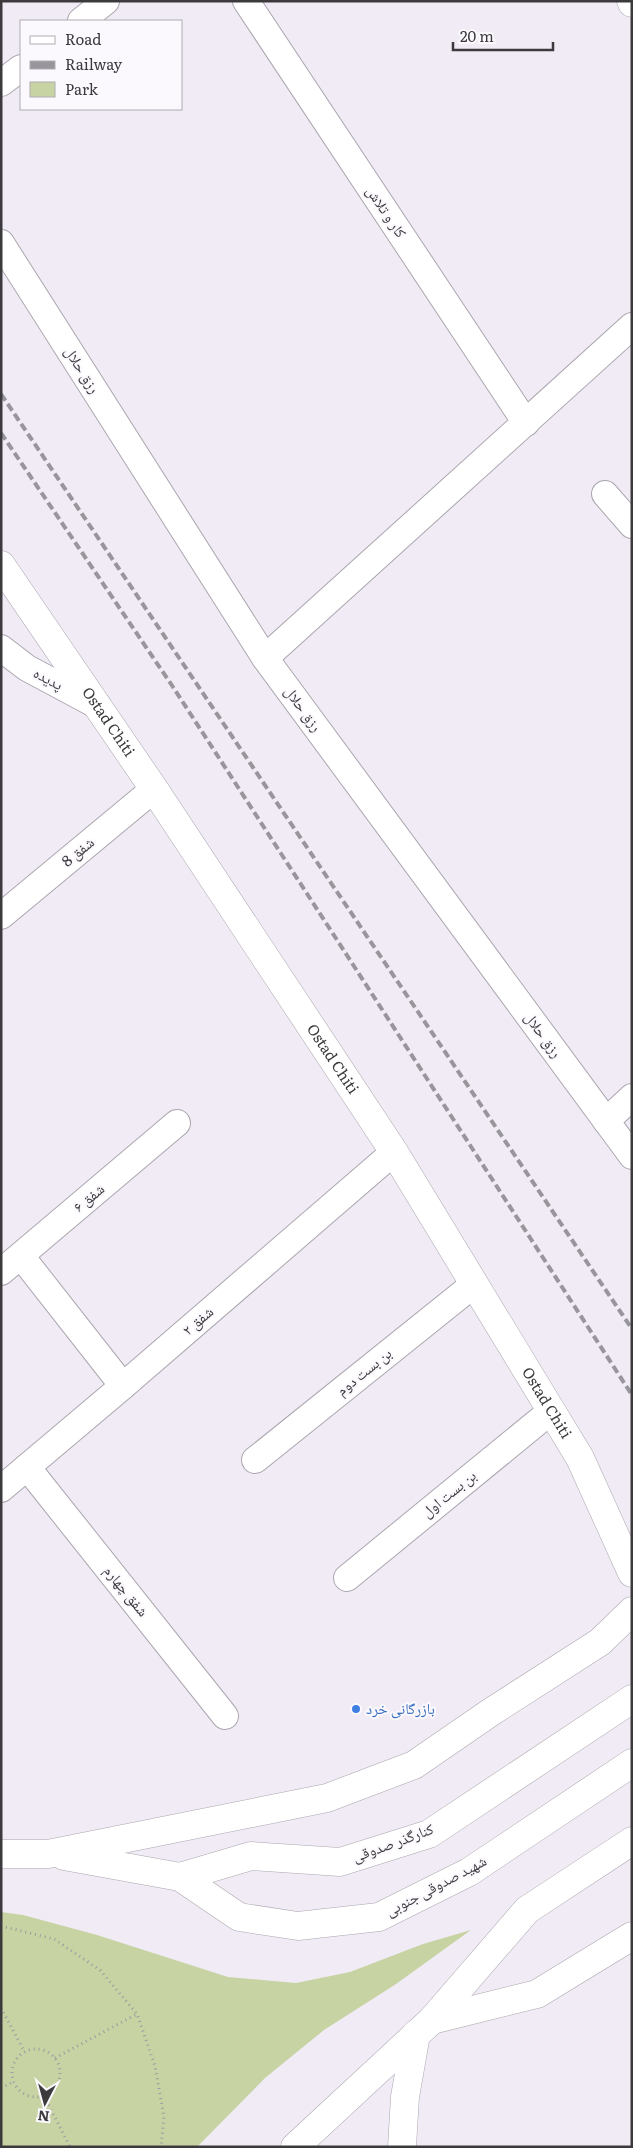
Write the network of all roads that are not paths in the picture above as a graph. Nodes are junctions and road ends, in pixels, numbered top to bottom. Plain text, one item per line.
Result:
1 (106, 1) edge
2 (246, 1) edge
3 (82, 20) edge
4 (20, 69) edge
5 (1, 83) edge
6 (1, 243) edge
7 (632, 326) edge
8 (526, 423) junction
9 (605, 494) dead end
10 (632, 525) edge
11 (1, 565) edge
12 (1, 648) edge
13 (265, 658) junction
14 (98, 706) junction
15 (154, 789) junction
16 (1, 916) edge
17 (632, 1097) edge
18 (606, 1121) junction
19 (177, 1123) dead end
20 (394, 1152) junction
21 (632, 1156) edge
22 (21, 1256) junction
23 (1, 1272) edge
24 (473, 1285) junction
25 (123, 1386) junction
26 (551, 1411) junction
27 (255, 1460) dead end
28 (27, 1467) junction
29 (1, 1488) edge
30 (632, 1573) edge
31 (347, 1578) dead end
32 (632, 1612) edge
33 (632, 1699) edge
34 (224, 1716) dead end
35 (632, 1764) edge
36 (632, 1841) edge
37 (1, 1854) edge
38 (48, 1854) junction
39 (180, 1877) junction
40 (632, 1936) edge
41 (424, 2027) junction
42 (298, 2145) edge
43 (402, 2147) edge

1 - 3 street
2 - 8 street, کار و تلاش
4 - 5 street
6 - 13 street, رزق حلال
7 - 8 street
8 - 13 street
9 - 10 street
11 - 14 main road, Ostad Chiti
12 - 14 street, پدیده
13 - 18 street, رزق حلال
14 - 15 main road, Ostad Chiti
15 - 16 street, شفق 8
15 - 20 main road, Ostad Chiti
17 - 18 street
18 - 21 street, رزق حلال
19 - 22 street, شفق ۶
20 - 24 main road, Ostad Chiti
20 - 25 street, شفق ۲
22 - 23 street, شفق ۶
22 - 25 street
24 - 26 main road, Ostad Chiti
24 - 27 street, بن بست دوم
25 - 28 street, شفق ۲
26 - 30 main road, Ostad Chiti
26 - 31 street, بن بست اول
28 - 29 street, شفق ۲
28 - 34 street, شفق چهارم
32 - 38 main road
33 - 39 main road, کنارگذر صدوقی
35 - 39 main road, شهید صدوقی جنوبی
36 - 41 main road
37 - 38 main road
38 - 39 main road, شهید صدوقی جنوبی
40 - 41 main road
41 - 42 main road
41 - 43 main road

